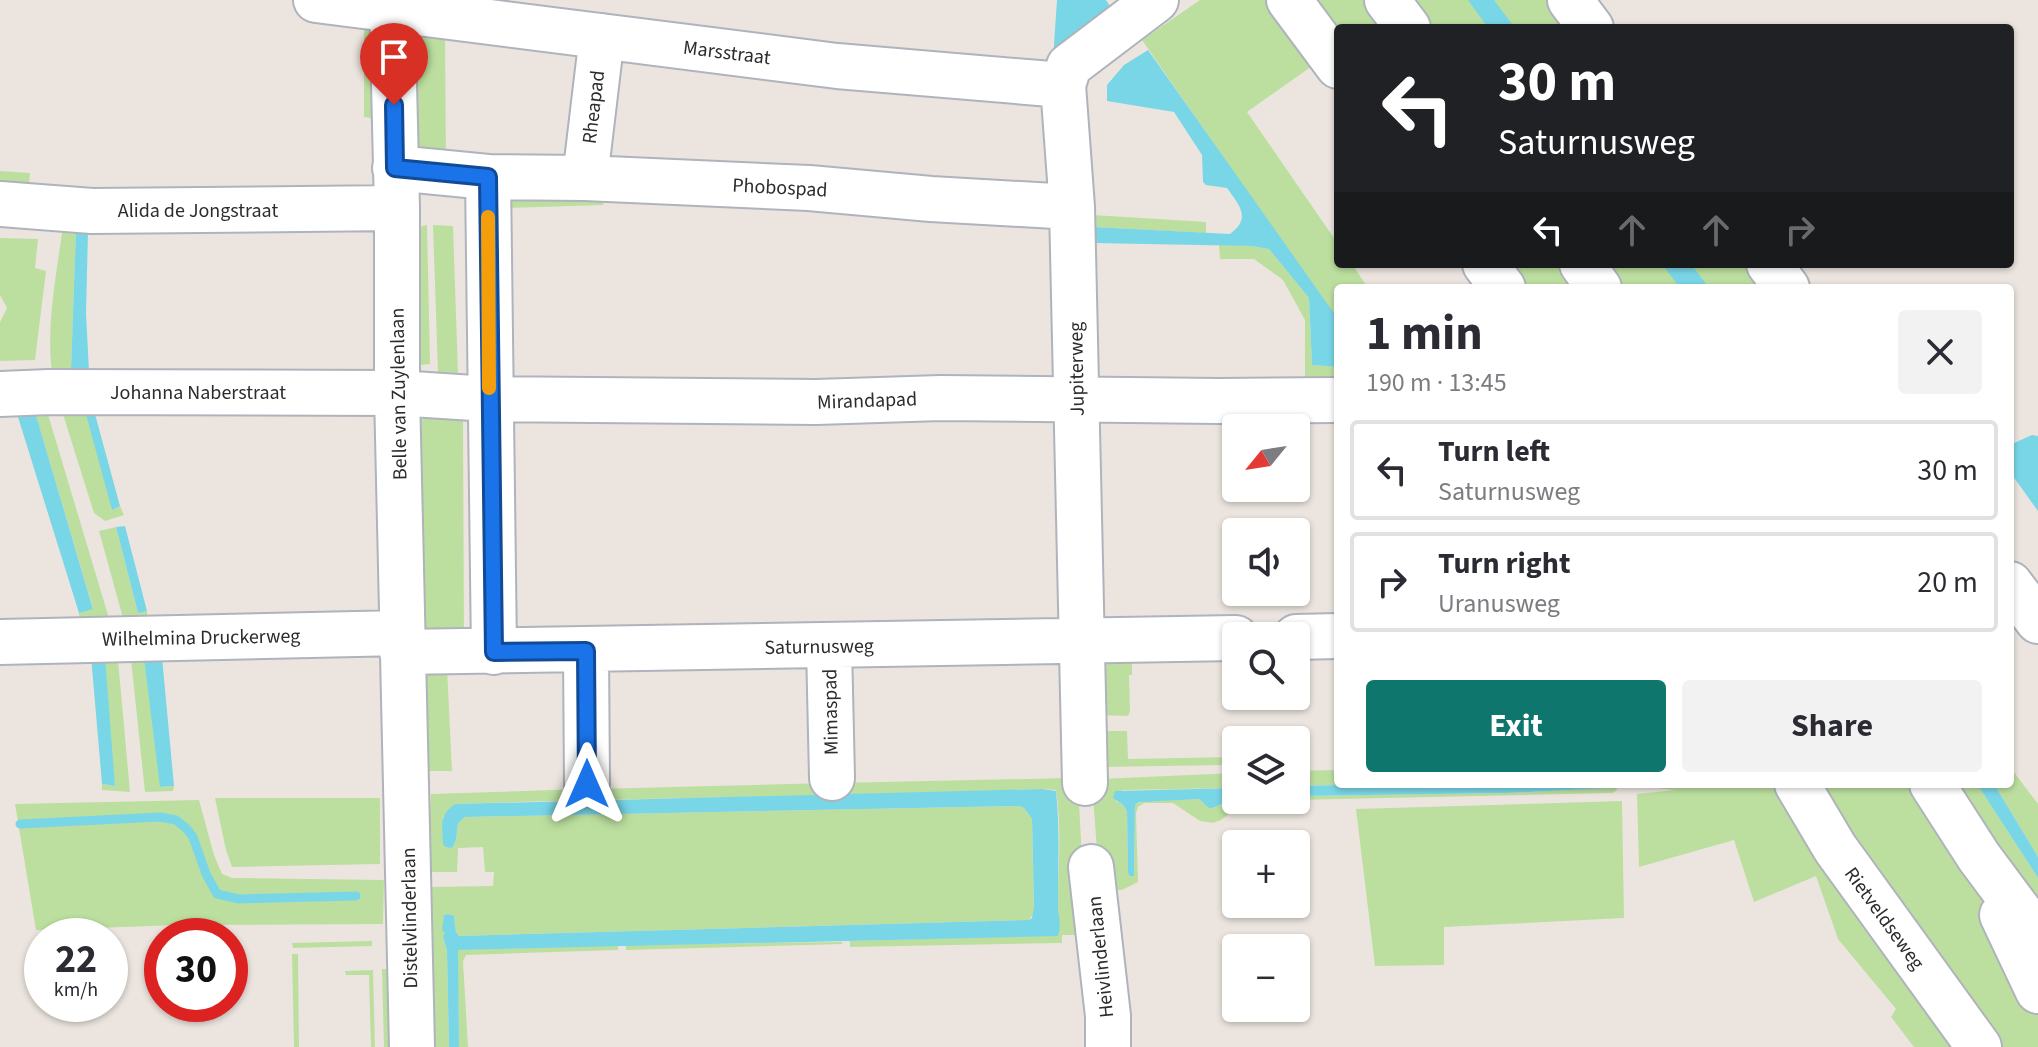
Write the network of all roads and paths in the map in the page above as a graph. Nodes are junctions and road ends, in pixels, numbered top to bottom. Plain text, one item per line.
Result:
1 (316, 0) edge
2 (1156, 0) edge
3 (1289, 0) edge
4 (1387, 0) edge
5 (1570, 0) edge
6 (392, 4) edge
7 (1405, 24) edge
8 (1588, 24) edge
9 (602, 36) junction
10 (1334, 61) edge
11 (1063, 85) junction
12 (488, 177) junction
13 (585, 178) junction
14 (396, 188) junction
15 (0, 204) edge
16 (1072, 207) junction
17 (397, 393) junction
18 (0, 394) edge
19 (489, 399) junction
20 (1077, 399) junction
21 (1334, 400) edge
22 (2014, 589) edge
23 (2038, 621) edge
24 (1334, 636) edge
25 (1310, 637) edge
26 (1222, 638) edge
27 (1082, 640) junction
28 (0, 642) edge
29 (402, 643) junction
30 (829, 646) junction
31 (586, 651) junction
32 (494, 652) junction
33 (832, 778) dead end
34 (1085, 783) dead end
35 (587, 784) dead end
36 (1799, 788) edge
37 (1935, 788) edge
38 (407, 789) joint
39 (1979, 857) junction
40 (1091, 867) dead end
41 (2038, 940) edge
42 (2038, 991) edge
43 (412, 1047) edge
44 (1108, 1047) edge
45 (1979, 1047) edge

1 - 6 street, Marsstraat
2 - 11 street
3 - 10 street
4 - 7 street
5 - 8 street
6 - 9 street, Marsstraat
6 - 14 street, Belle van Zuylenlaan
9 - 11 street, Marsstraat
9 - 13 street, Rheapad
11 - 16 street, Jupiterweg
12 - 13 street, Phobospad
12 - 14 street, Alida de Jongstraat
12 - 19 street
13 - 16 street, Phobospad
14 - 15 street, Alida de Jongstraat
14 - 17 street, Belle van Zuylenlaan
16 - 20 street, Jupiterweg
17 - 18 street, Johanna Naberstraat
17 - 19 street, Mirandapad
17 - 29 street, Belle van Zuylenlaan
19 - 20 street, Mirandapad
19 - 32 street
20 - 21 street, Mirandapad
20 - 27 street, Jupiterweg
22 - 23 street
24 - 25 street
26 - 27 street, Saturnusweg
27 - 30 street, Saturnusweg
27 - 34 street, Jupiterweg
28 - 29 street, Wilhelmina Druckerweg
29 - 32 street, Saturnusweg
29 - 38 street, Belle van Zuylenlaan
30 - 31 street, Saturnusweg
30 - 33 street, Mimaspad
31 - 32 street, Saturnusweg
31 - 35 street
36 - 45 street, Rietveldseweg
37 - 39 street
38 - 43 street, Distelvlinderlaan
39 - 41 street
39 - 42 street
40 - 44 street, Heivlinderlaan

